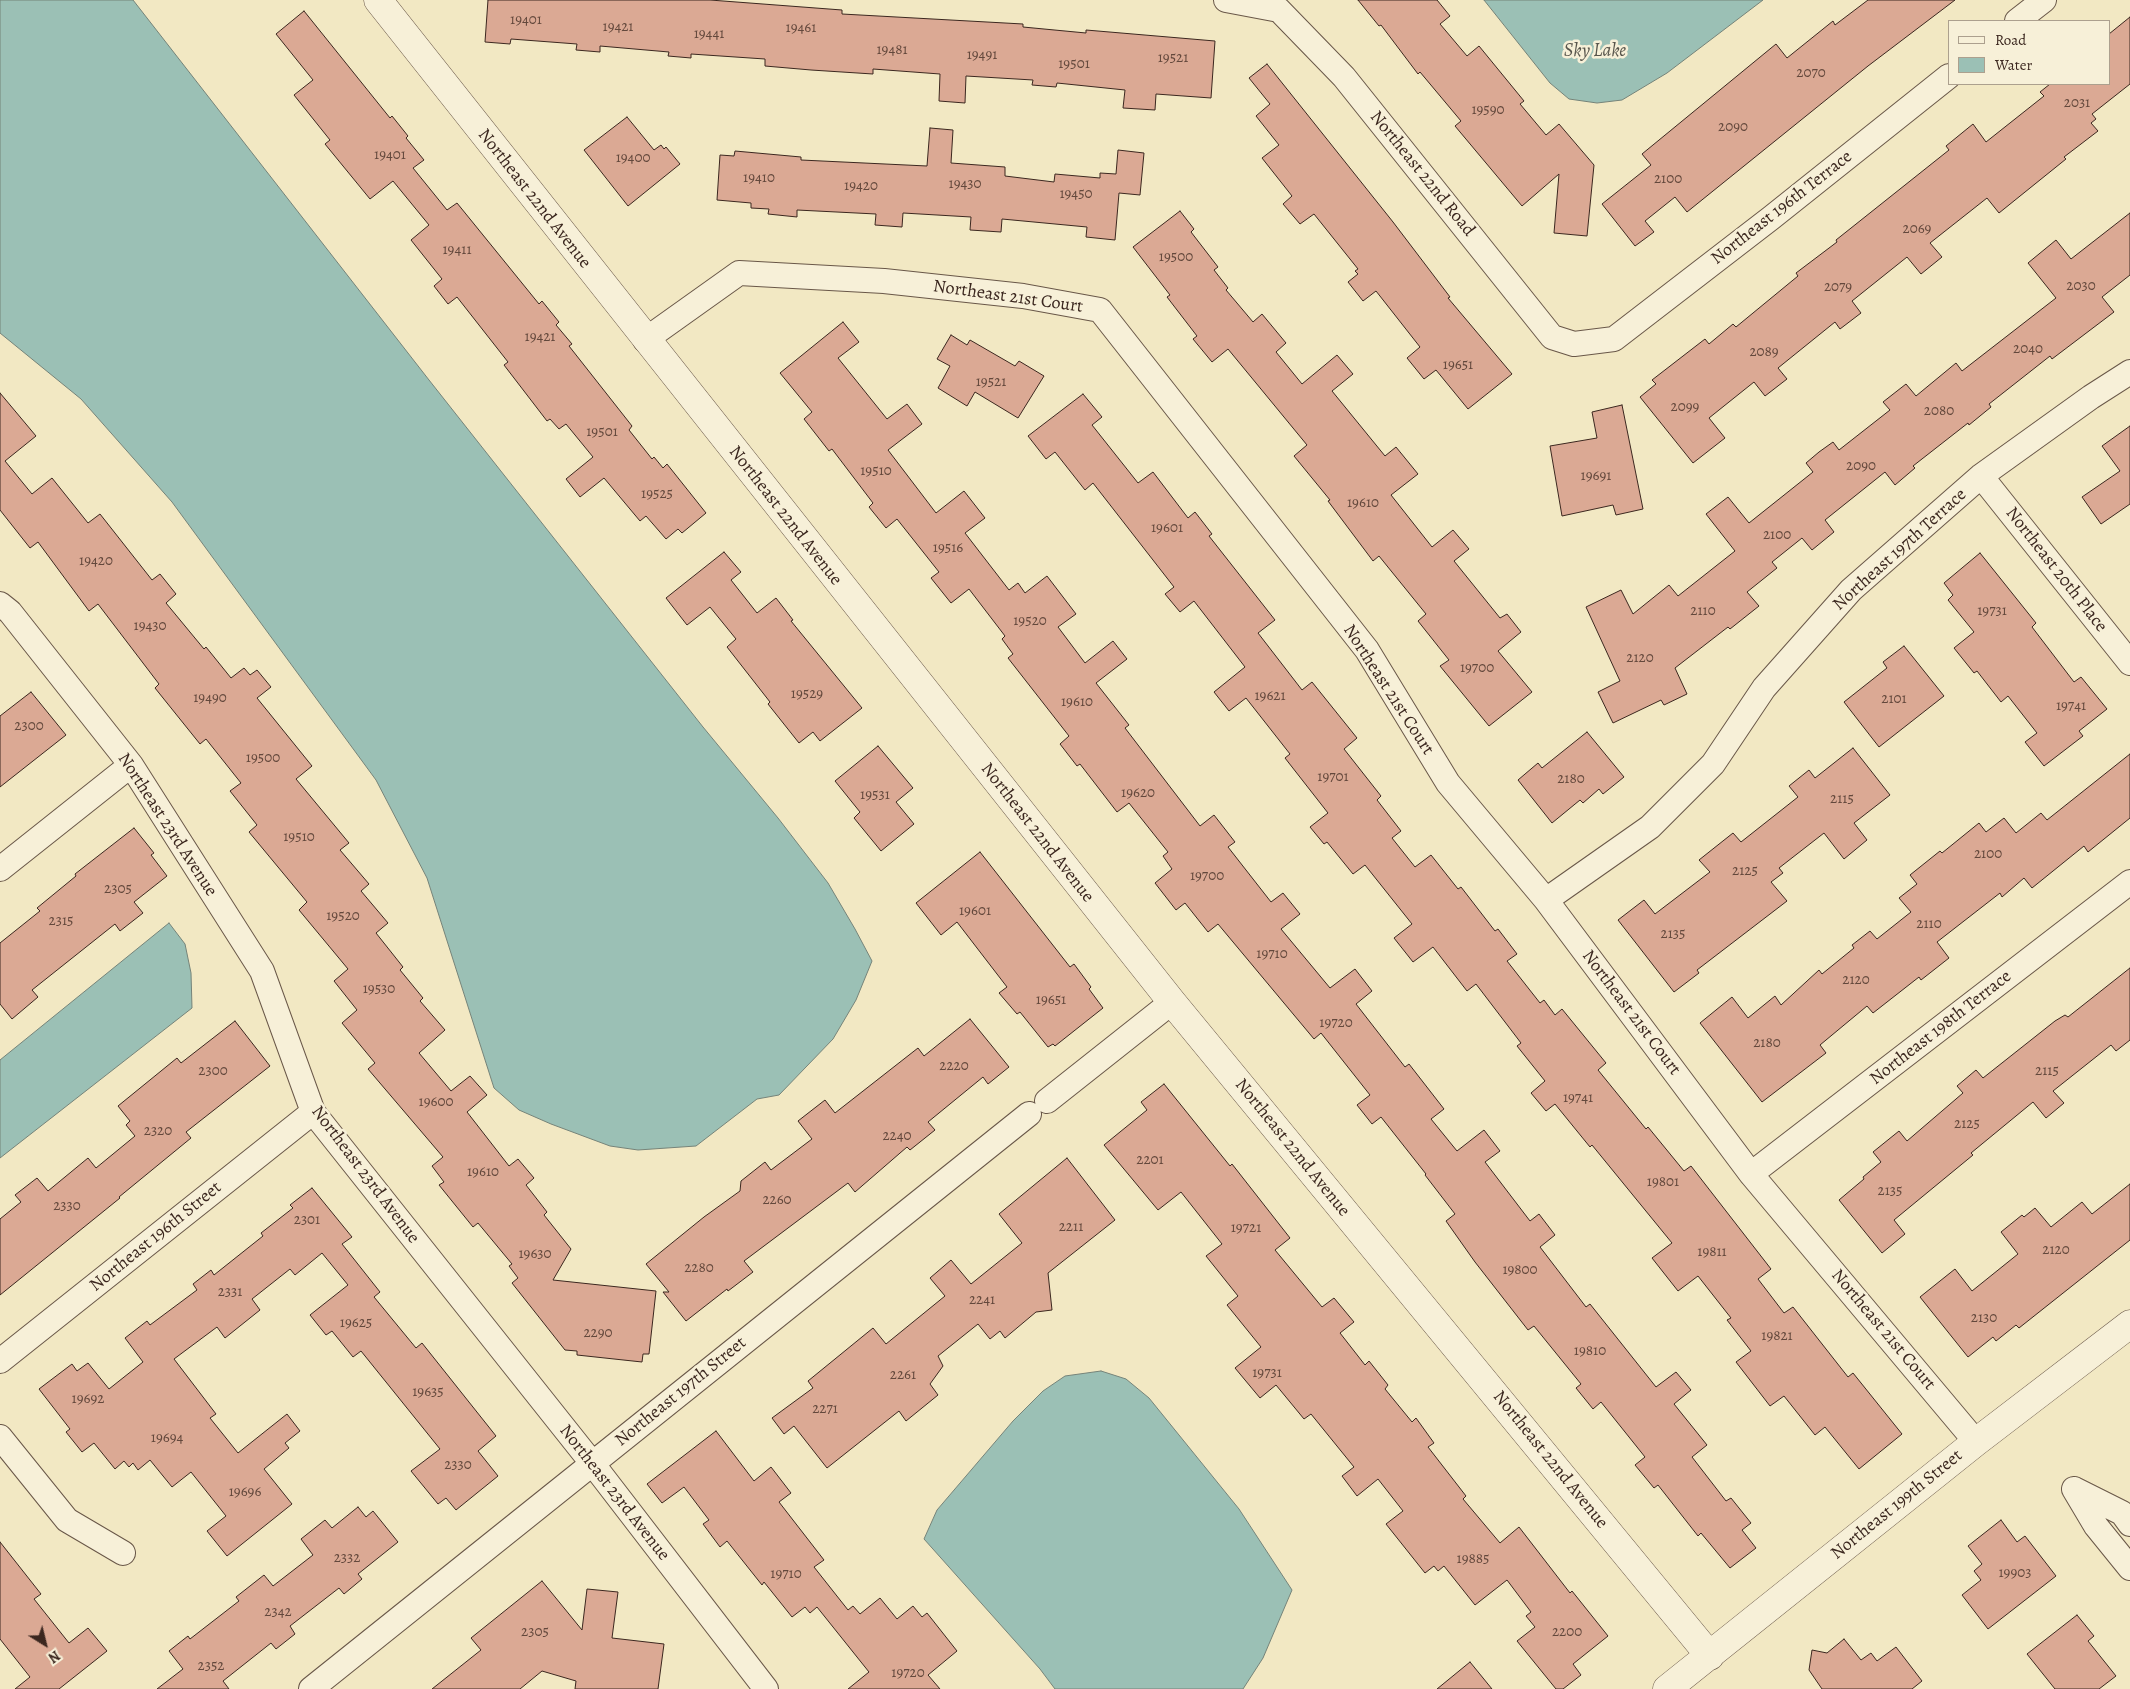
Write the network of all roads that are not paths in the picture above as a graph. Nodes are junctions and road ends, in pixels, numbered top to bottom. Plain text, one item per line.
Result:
1 (378, 0) edge
2 (1226, 0) edge
3 (2044, 0) edge
4 (2018, 20) edge
5 (1948, 77) edge
6 (1614, 339) joint
7 (645, 340) junction
8 (2130, 372) edge
9 (1981, 476) junction
10 (0, 604) edge
11 (2130, 663) edge
12 (131, 765) junction
13 (0, 869) edge
14 (2130, 882) edge
15 (1546, 900) junction
16 (1172, 1002) junction
17 (313, 1112) junction
18 (1751, 1174) junction
19 (2130, 1324) edge
20 (0, 1361) edge
21 (0, 1437) edge
22 (1976, 1442) junction
23 (592, 1463) junction
24 (2130, 1524) edge
25 (123, 1553) dead end
26 (2130, 1568) edge
27 (1710, 1656) junction
28 (311, 1689) edge
29 (766, 1689) edge
30 (1667, 1689) edge

1 - 7 street, Northeast 22nd Avenue
2 - 6 street, Northeast 22nd Road
3 - 4 street
5 - 6 street, Northeast 196th Terrace
7 - 15 street, Northeast 21st Court
7 - 16 street, Northeast 22nd Avenue
8 - 9 street, Northeast 197th Terrace
9 - 11 street, Northeast 20th Place
9 - 15 street, Northeast 197th Terrace
10 - 12 street, Northeast 23rd Avenue
12 - 13 street
12 - 17 street, Northeast 23rd Avenue
14 - 18 street, Northeast 198th Terrace
15 - 18 street, Northeast 21st Court
16 - 23 street, Northeast 197th Street
16 - 27 street, Northeast 22nd Avenue
17 - 20 street, Northeast 196th Street
17 - 23 street, Northeast 23rd Avenue
18 - 22 street, Northeast 21st Court
19 - 22 street, Northeast 199th Street
21 - 25 street
22 - 27 street, Northeast 199th Street
23 - 28 street, Northeast 197th Street
23 - 29 street, Northeast 23rd Avenue
24 - 26 street
27 - 30 street, Northeast 199th Street

